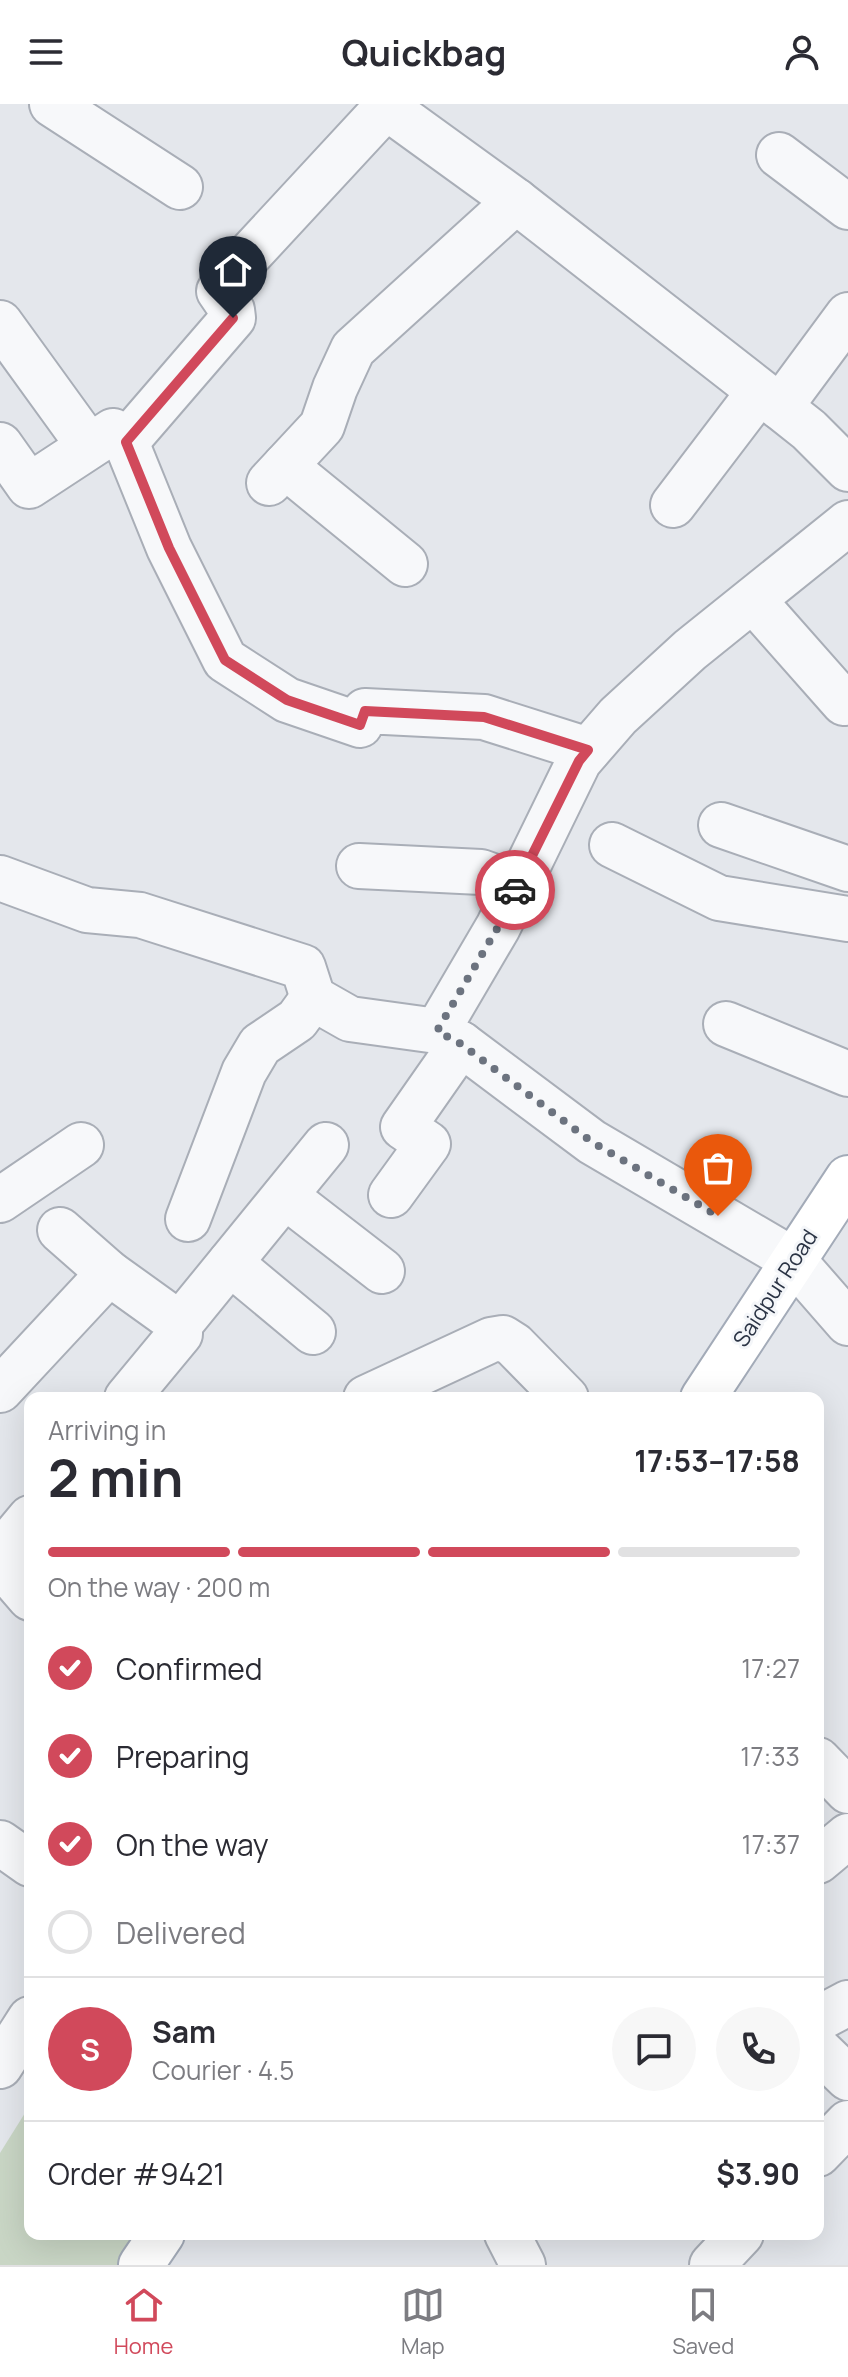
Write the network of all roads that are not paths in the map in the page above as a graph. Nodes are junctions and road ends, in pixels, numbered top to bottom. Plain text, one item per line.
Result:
1 (52, 104) edge
2 (386, 105) edge
3 (779, 155) dead end
4 (180, 187) dead end
5 (516, 201) junction
6 (848, 207) edge
7 (848, 315) edge
8 (0, 323) edge
9 (770, 400) junction
10 (108, 444) junction
11 (0, 445) edge
12 (848, 469) edge
13 (673, 505) dead end
14 (848, 523) edge
15 (405, 564) dead end
16 (753, 600) junction
17 (844, 703) dead end
18 (588, 750) junction
19 (721, 825) dead end
20 (612, 845) dead end
21 (359, 866) dead end
22 (848, 869) edge
23 (0, 878) edge
24 (517, 885) junction
25 (848, 919) edge
26 (313, 998) junction
27 (726, 1024) dead end
28 (449, 1038) junction
29 (848, 1074) edge
30 (81, 1145) dead end
31 (326, 1145) dead end
32 (848, 1178) edge
33 (391, 1195) dead end
34 (285, 1196) junction
35 (0, 1200) edge
36 (188, 1219) dead end
37 (60, 1230) dead end
38 (793, 1260) junction
39 (230, 1263) junction
40 (382, 1271) dead end
41 (109, 1273) junction
42 (848, 1323) edge
43 (180, 1324) junction
44 (313, 1332) dead end
45 (0, 1390) edge
46 (132, 1392) edge
47 (379, 1392) edge
48 (560, 1392) edge
49 (707, 1392) edge
50 (24, 1525) edge
51 (0, 1554) edge
52 (0, 1563) edge
53 (24, 1591) edge
54 (824, 1766) edge
55 (848, 1791) edge
56 (848, 1836) edge
57 (0, 1843) edge
58 (824, 1856) edge
59 (24, 1860) edge
60 (848, 2003) edge
61 (824, 2016) edge
62 (24, 2028) edge
63 (824, 2055) edge
64 (0, 2066) edge
65 (848, 2078) edge
66 (848, 2123) edge
67 (824, 2148) edge
68 (158, 2240) edge
69 (510, 2240) edge
70 (735, 2240) edge
71 (141, 2265) edge
72 (523, 2265) edge
73 (712, 2265) edge

1 - 4 street
2 - 5 street
2 - 10 street
3 - 6 street
5 - 9 street
5 - 15 street
7 - 9 street
8 - 10 street
9 - 12 street
9 - 13 street
10 - 11 street
10 - 18 street
14 - 16 street
16 - 17 street
16 - 18 street
18 - 24 street
19 - 22 street
20 - 25 street
21 - 24 street
23 - 26 street
24 - 28 street
26 - 28 street
26 - 36 street
27 - 29 street
28 - 33 street
28 - 38 street
30 - 35 street
31 - 34 street
32 - 38 main road, Saidpur Road
34 - 39 street
34 - 40 street
37 - 41 street
38 - 42 street
38 - 49 main road, Saidpur Road
39 - 43 street
39 - 44 street
41 - 43 street
41 - 45 street
43 - 46 street
47 - 48 street
50 - 51 street
52 - 53 street
54 - 55 street
56 - 58 street
57 - 59 street
60 - 61 street
62 - 64 street
63 - 65 street
66 - 67 street
68 - 71 main road
69 - 72 street
70 - 73 street

